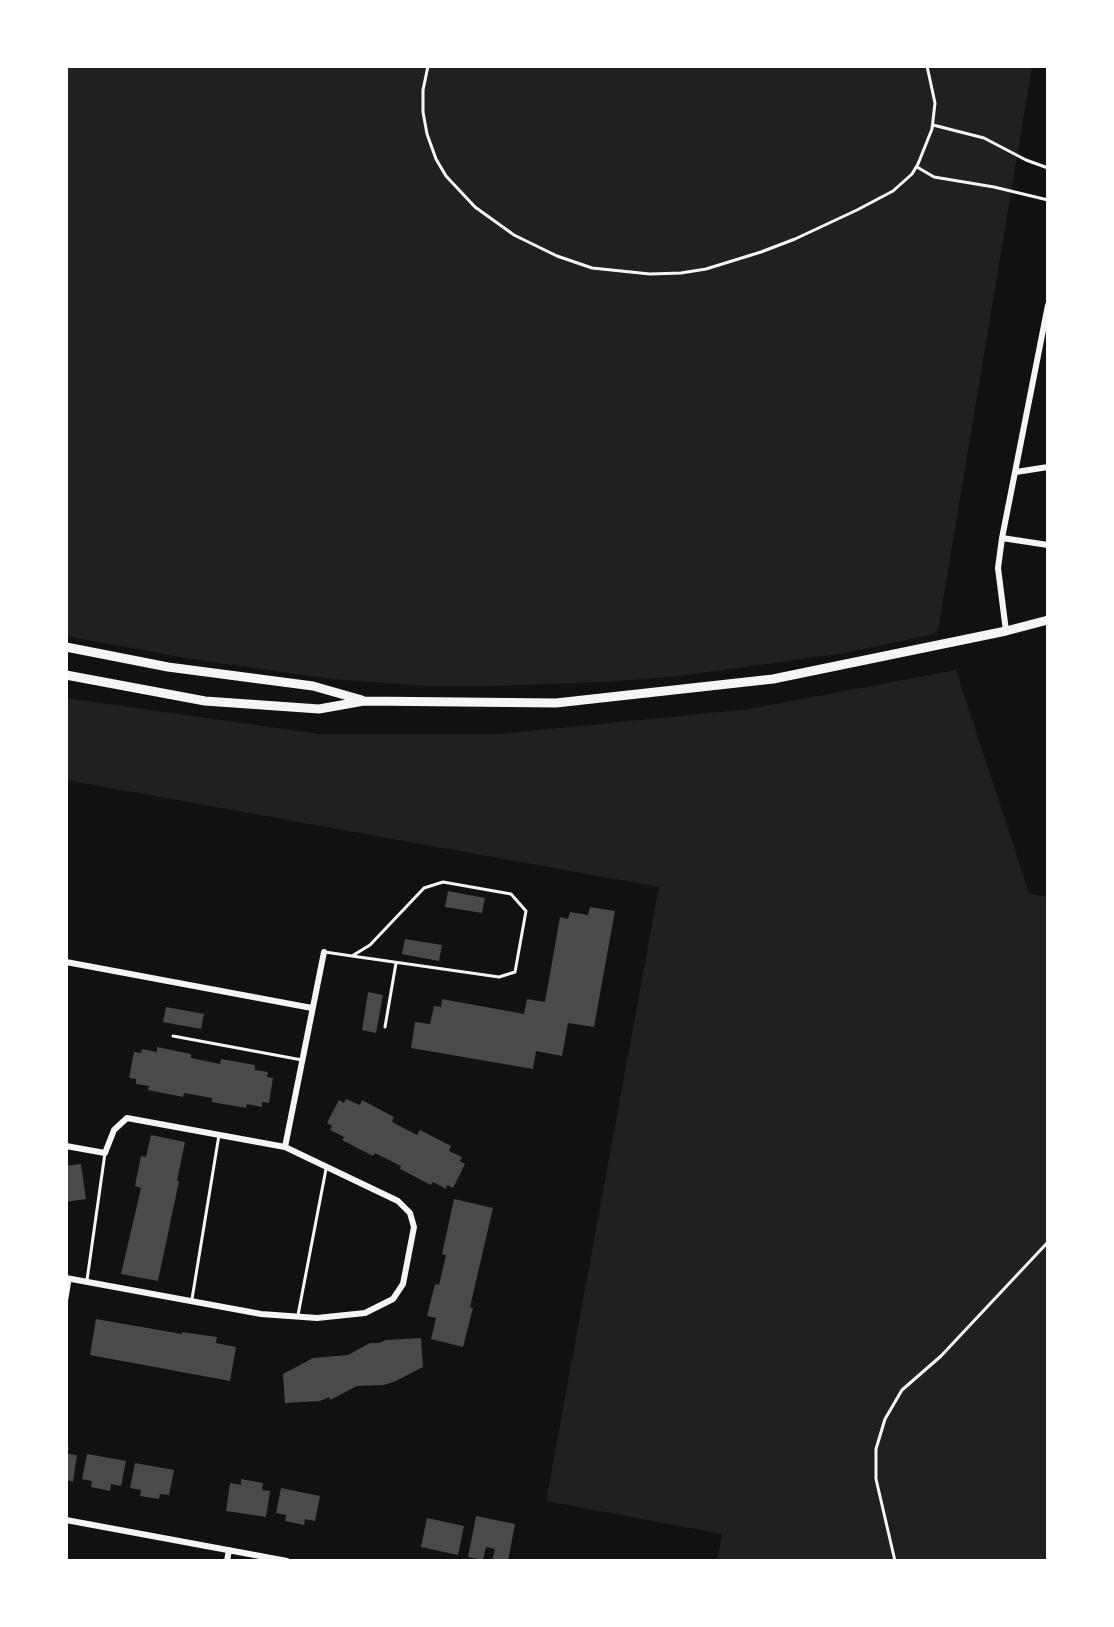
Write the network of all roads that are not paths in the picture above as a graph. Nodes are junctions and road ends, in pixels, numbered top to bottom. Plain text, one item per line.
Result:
1 (1048, 304) edge
2 (1047, 319) edge
3 (1048, 467) edge
4 (1016, 472) junction
5 (1002, 538) junction
6 (1048, 545) edge
7 (1048, 621) edge
8 (1006, 631) junction
9 (66, 647) edge
10 (66, 675) edge
11 (364, 701) junction
12 (324, 952) joint
13 (352, 956) junction
14 (66, 962) edge
15 (396, 963) junction
16 (312, 1008) junction
17 (385, 1027) dead end
18 (173, 1036) dead end
19 (302, 1060) junction
20 (219, 1135) junction
21 (66, 1146) edge
22 (285, 1147) junction
23 (105, 1153) junction
24 (327, 1167) junction
25 (68, 1278) edge
26 (86, 1282) junction
27 (191, 1301) junction
28 (66, 1304) edge
29 (297, 1317) junction
30 (66, 1520) edge
31 (229, 1550) junction
32 (227, 1561) edge
33 (287, 1561) edge

1 - 2 street
2 - 4 street
3 - 4 street
4 - 5 street
5 - 6 street
5 - 8 street
7 - 8 main road
8 - 11 main road
9 - 11 main road
10 - 11 main road
12 - 13 lane
12 - 16 street
13 - 15 lane
13 - 15 lane
14 - 16 street
15 - 17 lane
16 - 19 street
18 - 19 lane
19 - 22 street
20 - 22 street
20 - 23 street
20 - 27 lane
21 - 23 street
22 - 24 street
23 - 26 lane
24 - 29 lane
24 - 29 street
25 - 26 street
25 - 28 lane
26 - 27 street
27 - 29 street
30 - 31 street
31 - 32 street
31 - 33 street

